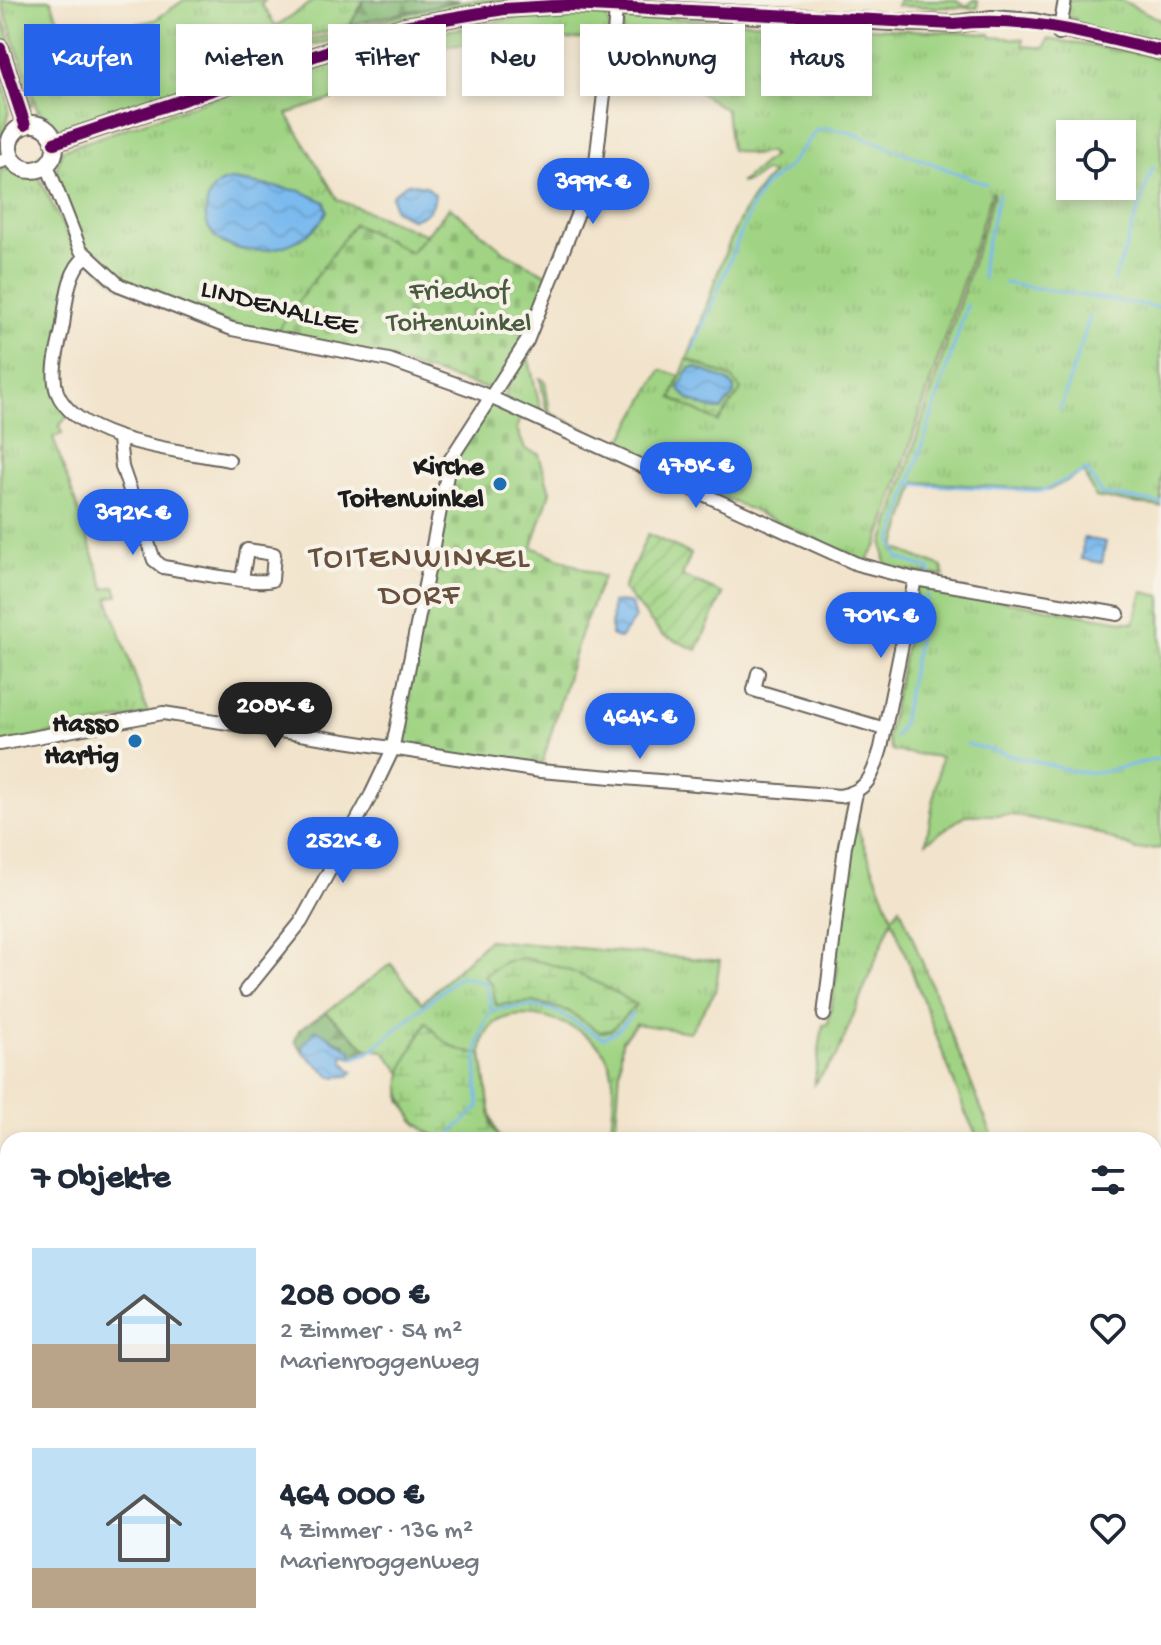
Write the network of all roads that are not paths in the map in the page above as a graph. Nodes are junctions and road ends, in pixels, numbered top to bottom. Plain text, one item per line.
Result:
1 (1065, 0) edge
2 (616, 7) junction
3 (731, 7) edge
4 (1064, 30) junction
5 (0, 48) edge
6 (1161, 51) edge
7 (25, 125) junction
8 (54, 143) junction
9 (6, 160) edge
10 (47, 165) junction
11 (86, 257) junction
12 (492, 397) junction
13 (119, 439) junction
14 (229, 460) dead end
15 (242, 579) dead end
16 (915, 579) junction
17 (1118, 614) dead end
18 (758, 673) dead end
19 (885, 729) junction
20 (0, 744) edge
21 (392, 751) junction
22 (856, 793) junction
23 (246, 990) dead end
24 (824, 1015) dead end

1 - 4 street
2 - 3 street
2 - 8 street
2 - 12 street
3 - 4 street
4 - 6 street
5 - 7 street
7 - 8 street
7 - 9 street
8 - 10 street
9 - 10 street
10 - 11 street, LINDENALLEE
11 - 12 street, LINDENALLEE
11 - 13 street
12 - 16 street, LINDENALLEE
12 - 21 street
13 - 14 street
13 - 15 street
16 - 17 street, LINDENALLEE
16 - 19 street
18 - 19 street
19 - 22 street
20 - 21 street
21 - 22 street
21 - 23 street
22 - 24 street

